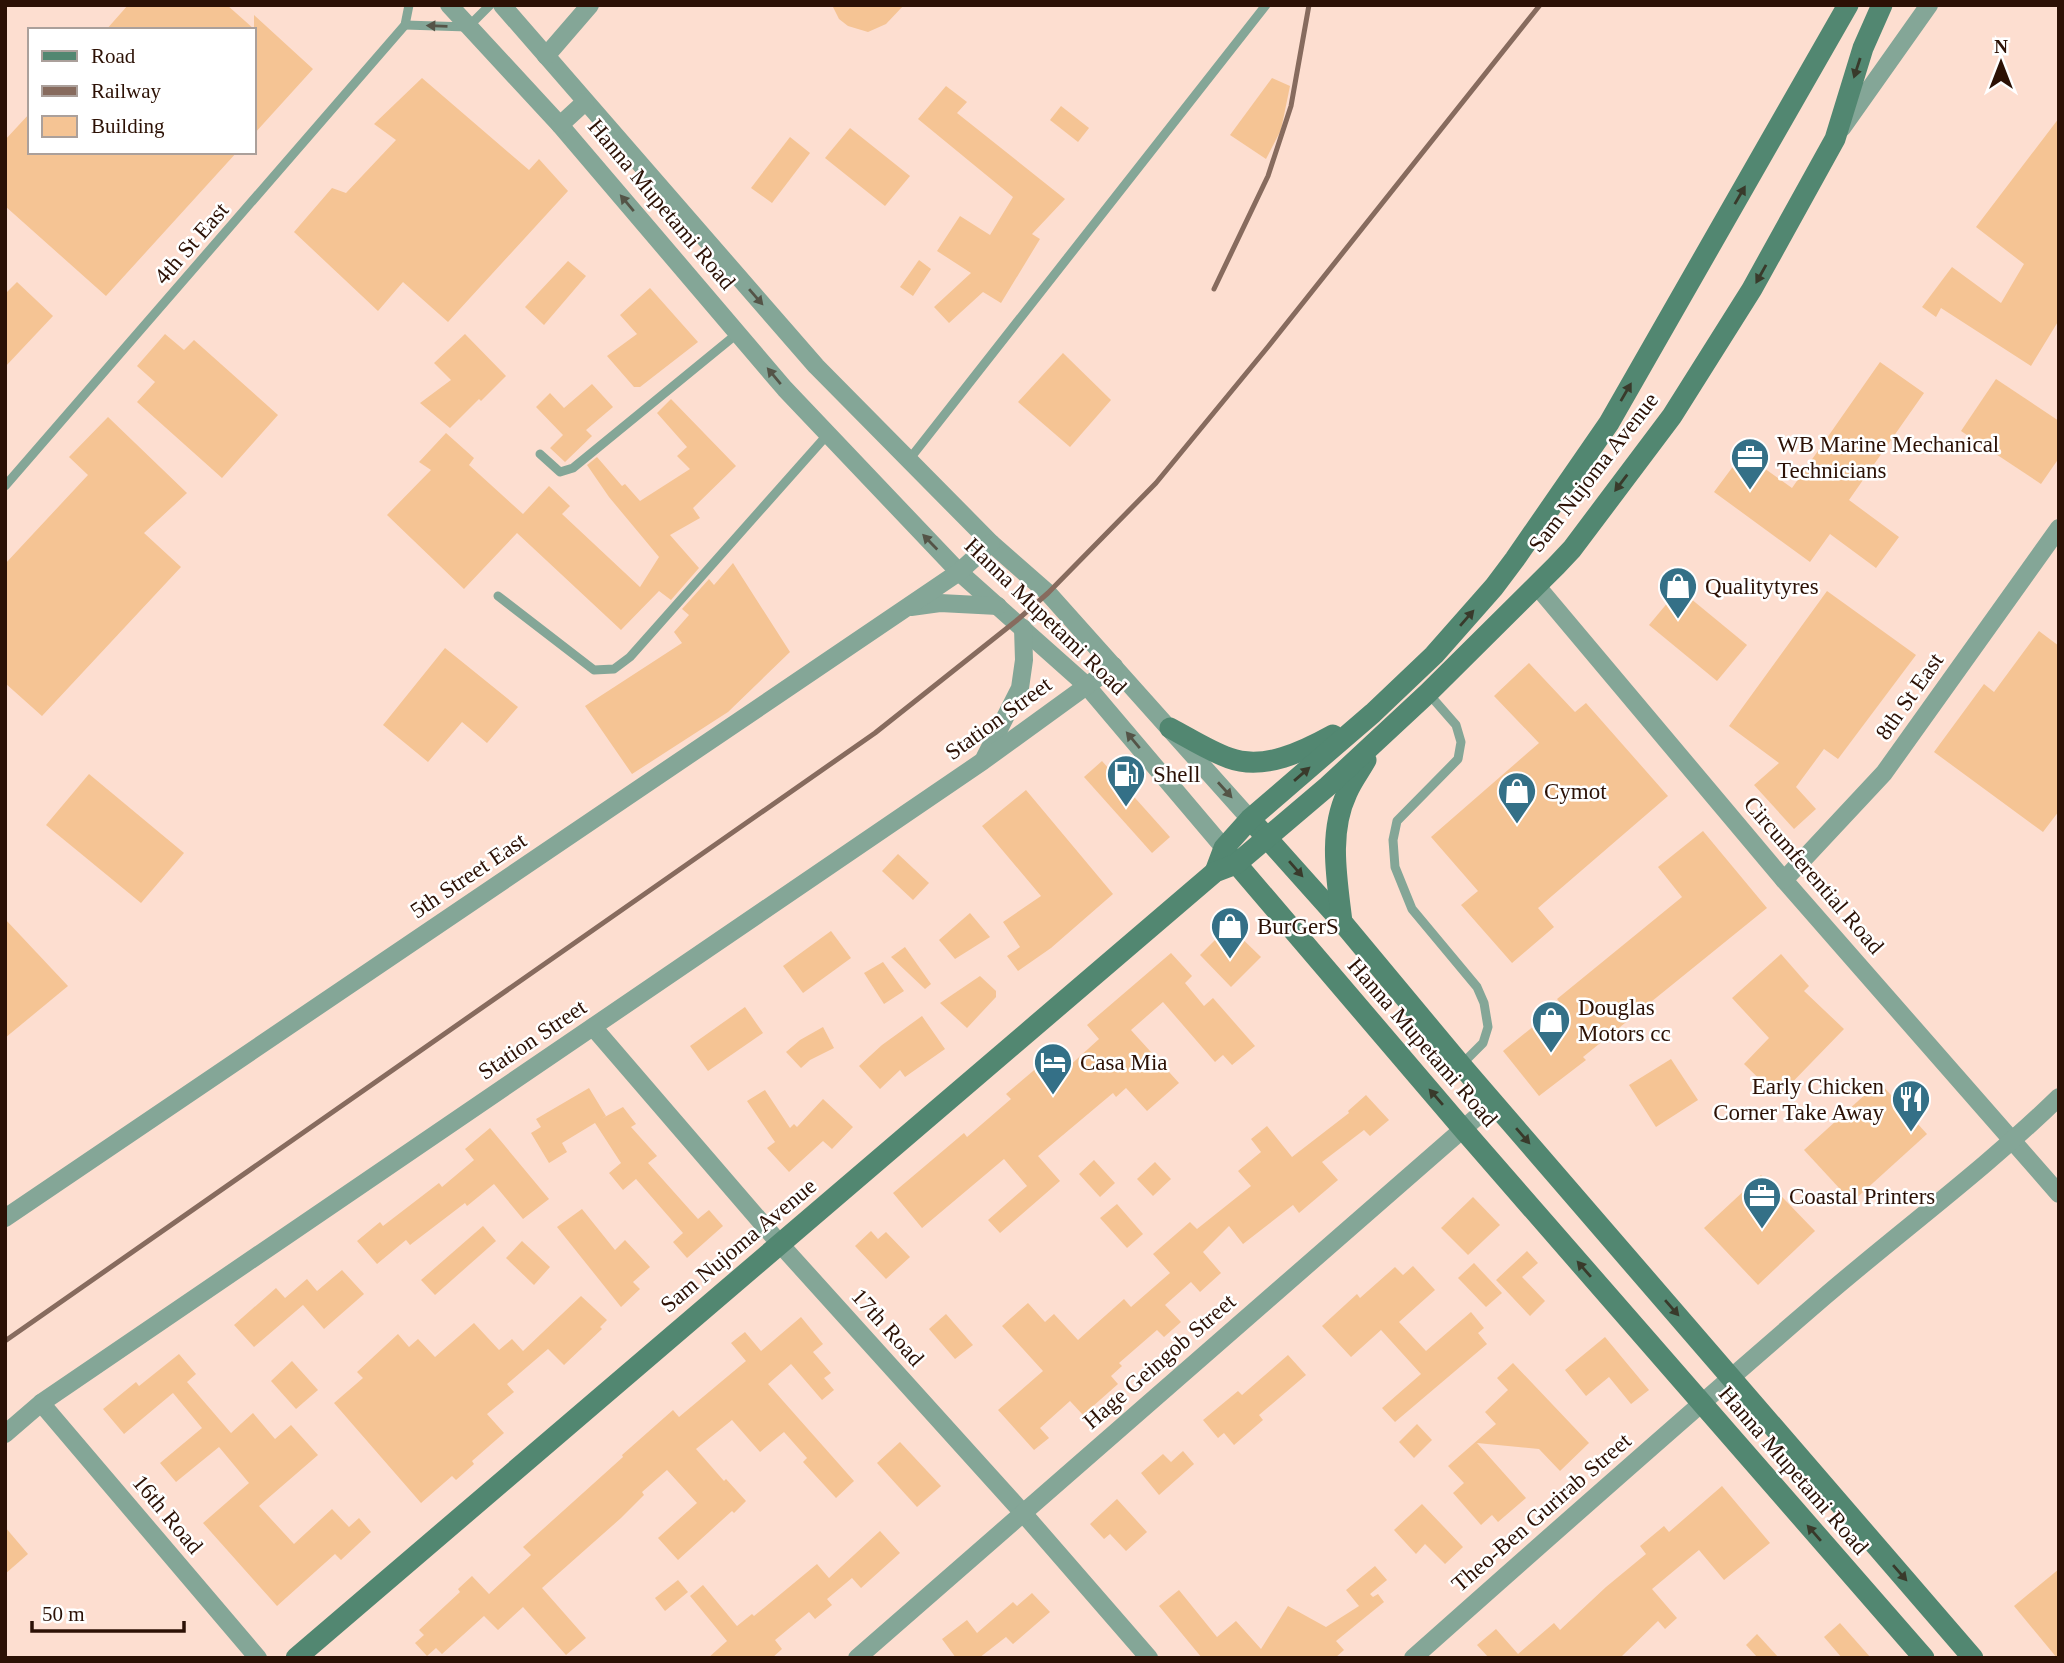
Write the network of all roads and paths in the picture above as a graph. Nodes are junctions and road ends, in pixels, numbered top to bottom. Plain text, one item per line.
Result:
1 (409, 5) edge
2 (449, 5) edge
3 (490, 5) edge
4 (502, 5) edge
5 (590, 5) edge
6 (1266, 5) edge
7 (1848, 5) edge
8 (1882, 5) edge
9 (1929, 5) edge
10 (405, 25) junction
11 (468, 27) junction
12 (546, 56) junction
13 (585, 102) junction
14 (560, 124) junction
15 (1835, 139) junction
16 (738, 333) junction
17 (828, 434) junction
18 (540, 454) dead end
19 (908, 461) junction
20 (5, 486) edge
21 (2059, 528) edge
22 (991, 543) junction
23 (1515, 559) junction
24 (959, 572) junction
25 (1536, 585) junction
26 (498, 596) dead end
27 (998, 606) junction
28 (906, 608) junction
29 (1023, 628) junction
30 (1114, 666) junction
31 (1086, 685) junction
32 (1428, 693) junction
33 (1373, 713) junction
34 (1170, 728) junction
35 (1380, 737) junction
36 (983, 761) junction
37 (1250, 819) junction
38 (1268, 837) junction
39 (1230, 856) junction
40 (1784, 880) junction
41 (1342, 922) junction
42 (593, 1027) junction
43 (1461, 1065) junction
44 (2059, 1097) edge
45 (1494, 1102) junction
46 (1462, 1128) junction
47 (2013, 1142) junction
48 (2059, 1194) edge
49 (5, 1218) edge
50 (780, 1244) junction
51 (1732, 1377) junction
52 (41, 1403) junction
53 (1701, 1404) junction
54 (5, 1434) edge
55 (1023, 1513) junction
56 (1964, 1655) edge
57 (258, 1658) edge
58 (296, 1658) edge
59 (857, 1658) edge
60 (1149, 1658) edge
61 (1413, 1658) edge
62 (1924, 1658) edge

1 - 10 lane, 4th St East
2 - 11 street, Hanna Mupetami Road
3 - 11 lane
4 - 12 street, Hanna Mupetami Road
5 - 12 street
6 - 19 lane
23 -> 7 main road, Sam Nujoma Avenue
8 -> 15 main road, Sam Nujoma Avenue
9 - 15 street
11 -> 10 lane
10 - 20 lane, 4th St East
11 - 14 street, Hanna Mupetami Road
12 - 13 street, Hanna Mupetami Road
13 - 14 street
13 -> 19 street, Hanna Mupetami Road
16 -> 14 street, Hanna Mupetami Road
15 -> 25 main road, Sam Nujoma Avenue
17 -> 16 street, Hanna Mupetami Road
16 - 18 lane
24 -> 17 street, Hanna Mupetami Road
17 - 26 lane
19 - 22 street, Hanna Mupetami Road
21 - 40 street, 8th St East
22 - 24 street, 5th Street East
22 - 30 street, Hanna Mupetami Road
23 - 25 main road
33 -> 23 main road, Sam Nujoma Avenue
24 - 27 street, Hanna Mupetami Road
24 - 28 street, 5th Street East
25 - 32 main road, Sam Nujoma Avenue
25 - 40 street, Circumferential Road
27 - 28 street
27 - 29 street, Hanna Mupetami Road
28 - 49 street, 5th Street East
29 - 31 street, Hanna Mupetami Road
29 - 36 street
30 - 31 street, Station Street
30 - 34 street, Hanna Mupetami Road
31 - 36 street, Station Street
39 -> 31 street, Hanna Mupetami Road
32 - 35 main road, Sam Nujoma Avenue
32 - 43 lane
33 - 34 main road
37 -> 33 main road, Sam Nujoma Avenue
34 -> 37 street, Hanna Mupetami Road
35 - 38 main road, Sam Nujoma Avenue
35 - 41 main road
36 - 42 street, Station Street
37 - 38 main road, Hanna Mupetami Road
37 - 39 main road, Sam Nujoma Avenue
38 - 39 main road, Sam Nujoma Avenue
38 -> 41 main road, Hanna Mupetami Road
46 -> 39 main road, Hanna Mupetami Road
39 - 50 main road, Sam Nujoma Avenue
40 - 47 street, Circumferential Road
41 - 43 main road, Hanna Mupetami Road
42 - 50 street, 17th Road
42 - 52 street, Station Street
43 - 45 main road, Hanna Mupetami Road
44 - 47 street, Theo-Ben Gurirab Street
45 - 46 street, Hage Geingob Street
45 -> 51 main road, Hanna Mupetami Road
53 -> 46 main road, Hanna Mupetami Road
46 - 55 street, Hage Geingob Street
47 - 48 street, Circumferential Road
47 - 51 street, Theo-Ben Gurirab Street
50 - 55 street, 17th Road
50 - 58 main road, Sam Nujoma Avenue
51 - 53 street, Theo-Ben Gurirab Street
51 -> 56 main road, Hanna Mupetami Road
52 - 54 street, Station Street
52 - 57 street, 16th Road
53 - 61 street, Theo-Ben Gurirab Street
62 -> 53 main road, Hanna Mupetami Road
55 - 59 street, Hage Geingob Street
55 - 60 street, 17th Road

